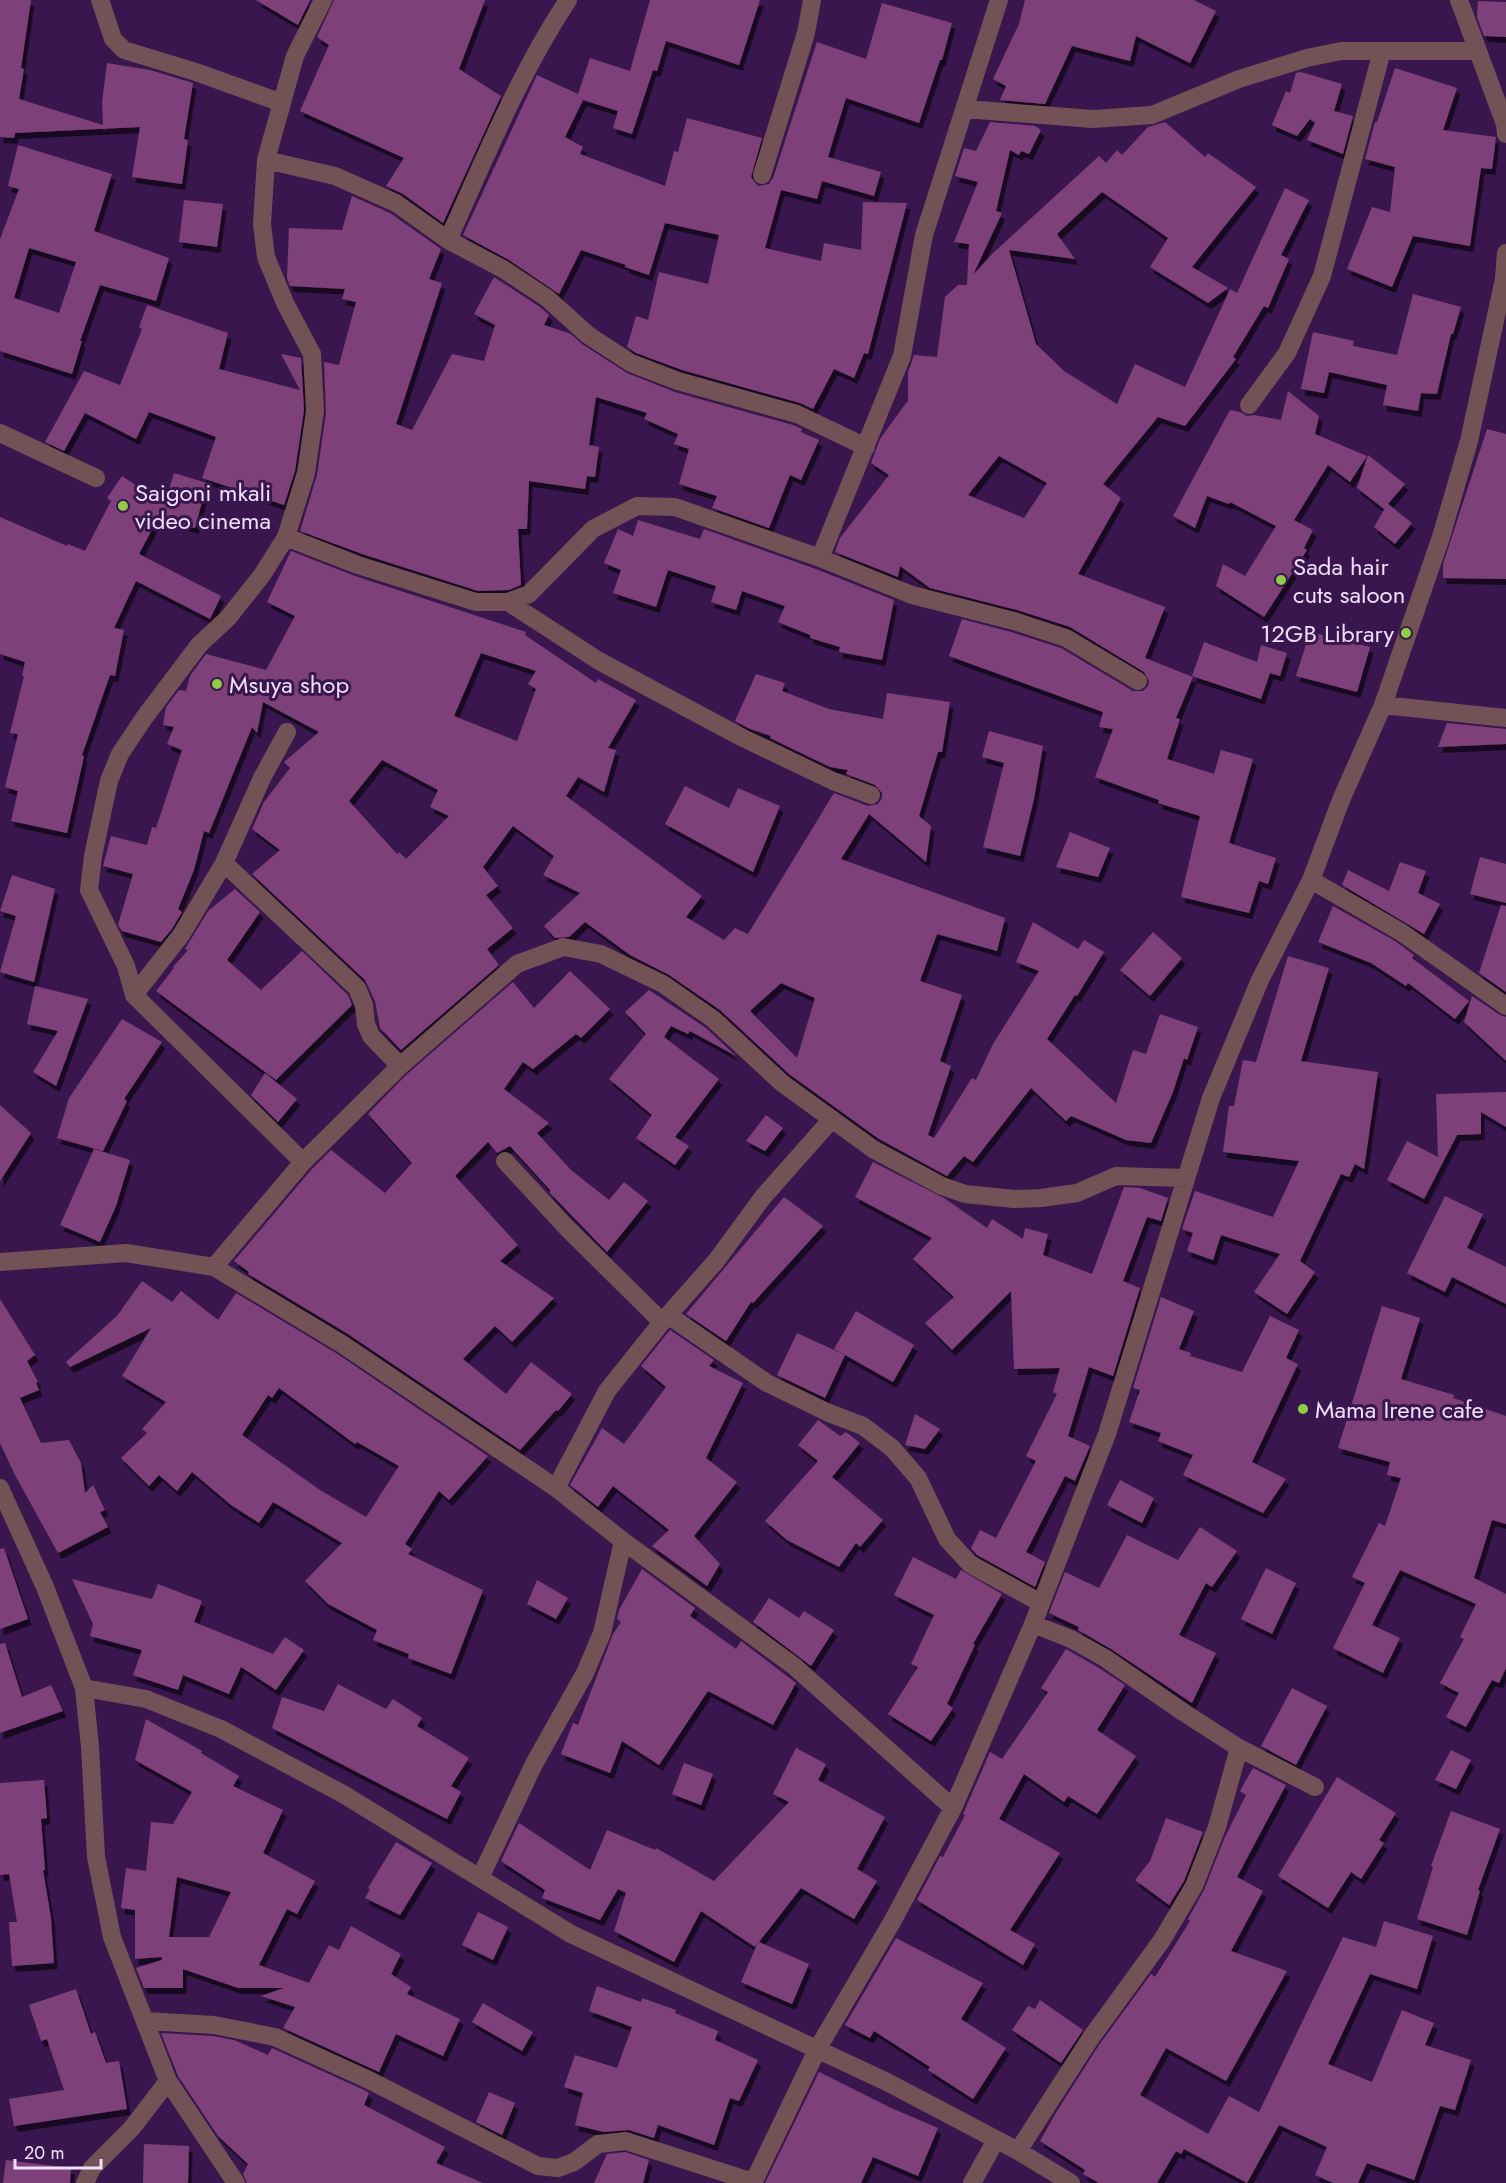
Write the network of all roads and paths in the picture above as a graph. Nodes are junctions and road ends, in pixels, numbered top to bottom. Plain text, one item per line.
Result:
1 (100, 0) edge
2 (323, 0) edge
3 (568, 0) edge
4 (812, 0) edge
5 (999, 0) edge
6 (1459, 0) edge
7 (1382, 51) junction
8 (1478, 51) junction
9 (282, 103) junction
10 (964, 109) junction
11 (1506, 128) edge
12 (266, 160) junction
13 (762, 175) dead end
14 (448, 240) junction
15 (1506, 253) edge
16 (1249, 405) dead end
17 (0, 433) edge
18 (866, 447) junction
19 (96, 478) dead end
20 (286, 537) junction
21 (820, 558) junction
22 (508, 602) junction
23 (1138, 681) dead end
24 (1383, 705) junction
25 (1506, 718) edge
26 (287, 732) dead end
27 (872, 795) dead end
28 (224, 863) junction
29 (1311, 880) junction
30 (134, 995) junction
31 (1506, 1006) edge
32 (400, 1066) junction
33 (832, 1119) junction
34 (505, 1161) dead end
35 (303, 1162) junction
36 (1185, 1178) junction
37 (0, 1262) edge
38 (214, 1267) junction
39 (665, 1318) junction
40 (0, 1488) edge
41 (556, 1488) junction
42 (623, 1541) junction
43 (1041, 1604) junction
44 (1033, 1624) junction
45 (84, 1688) junction
46 (1239, 1748) junction
47 (1315, 1787) dead end
48 (953, 1808) junction
49 (480, 1878) junction
50 (146, 2022) junction
51 (818, 2048) junction
52 (168, 2080) junction
53 (996, 2140) junction
54 (1018, 2151) junction
55 (753, 2182) edge
56 (85, 2183) edge
57 (236, 2183) edge
58 (972, 2183) edge
59 (1071, 2183) edge

1 - 9 street
2 - 9 street
3 - 14 street
4 - 13 street
5 - 10 street
6 - 8 street
7 - 8 street
7 - 10 street
7 - 16 street
8 - 11 street
9 - 12 street
10 - 18 street
12 - 14 street
12 - 20 street
14 - 18 street
15 - 24 street
17 - 19 street
18 - 21 street
20 - 22 street
20 - 30 street
21 - 22 street
21 - 23 street
22 - 27 street
24 - 25 street
24 - 29 street
26 - 28 street
28 - 30 street
28 - 32 street
29 - 31 street
29 - 36 street
30 - 35 street
32 - 33 street
32 - 35 street
33 - 36 street
33 - 39 street
34 - 39 street
35 - 38 street
36 - 43 street
37 - 38 street
38 - 41 street
39 - 41 street
39 - 43 street
40 - 45 street
41 - 42 street
42 - 48 street
42 - 49 street
43 - 44 street
44 - 46 street
44 - 48 street
45 - 49 street
45 - 50 street
46 - 47 street
46 - 54 street
48 - 51 street
49 - 51 street
50 - 52 street
50 - 55 street
51 - 53 street
51 - 55 street
52 - 56 street
52 - 57 street
53 - 54 street
53 - 58 street
54 - 59 street

